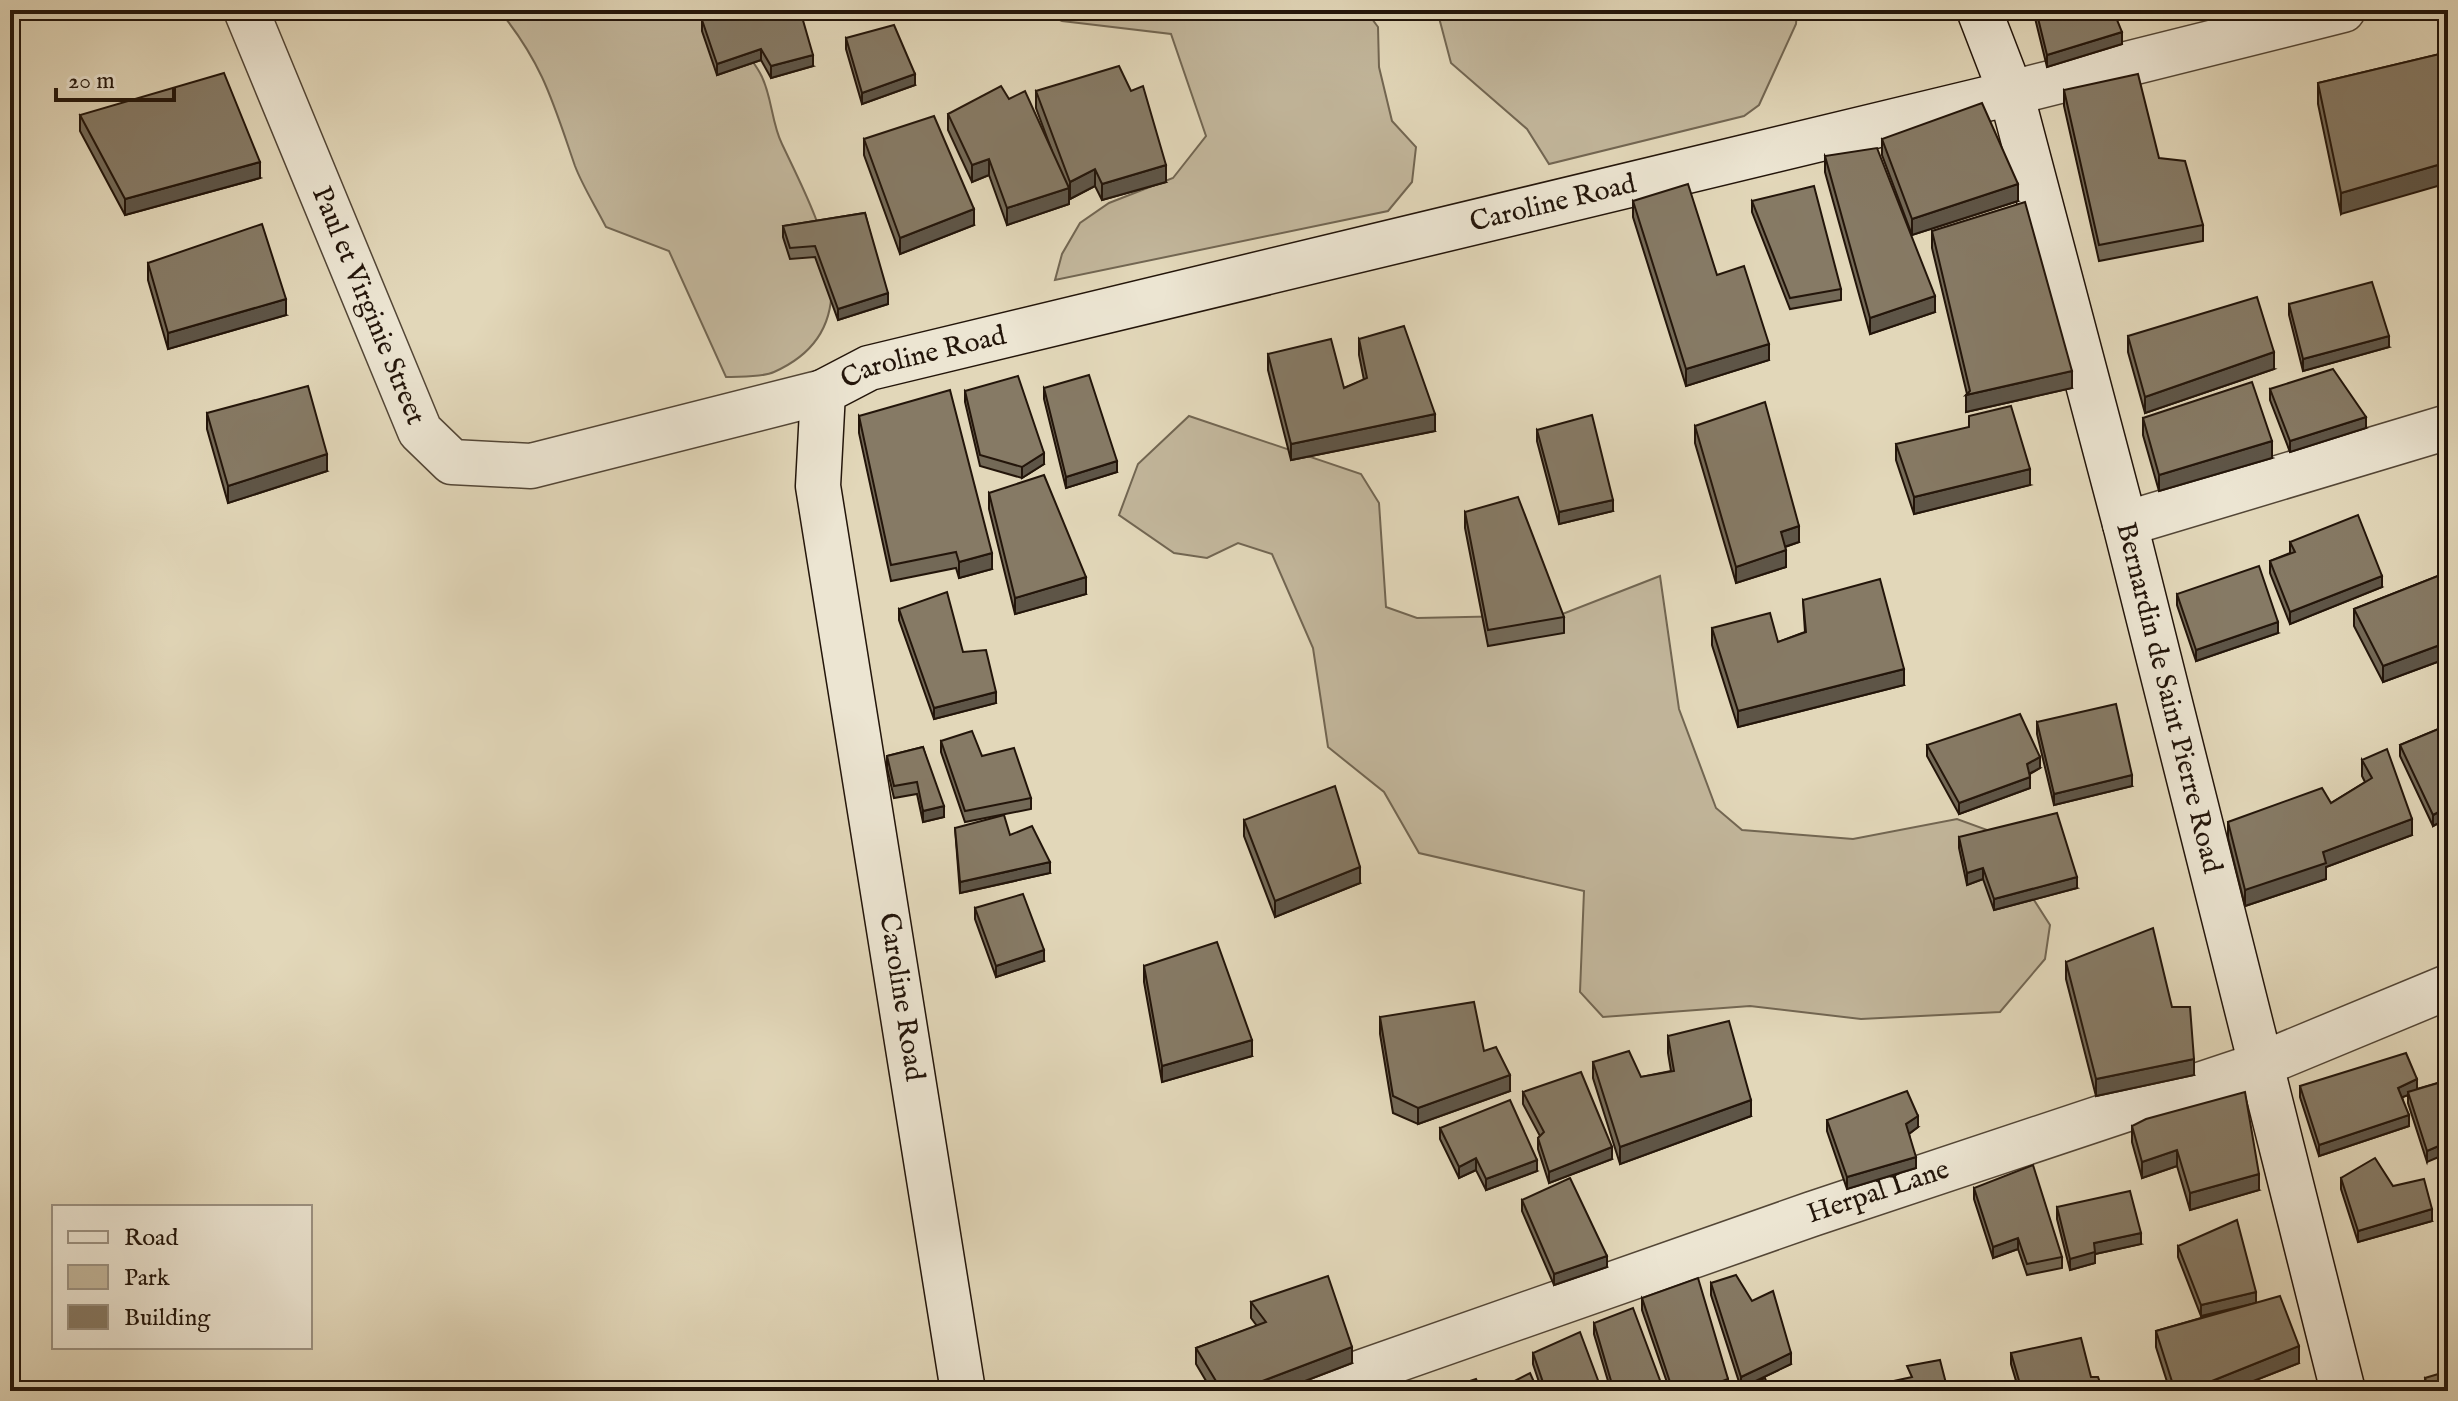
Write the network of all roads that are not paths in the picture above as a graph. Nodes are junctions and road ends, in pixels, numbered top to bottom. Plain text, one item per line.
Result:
1 (246, 10) edge
2 (1979, 10) edge
3 (2343, 10) edge
4 (2011, 93) junction
5 (823, 392) junction
6 (2448, 427) edge
7 (2125, 524) junction
8 (2448, 987) edge
9 (2262, 1064) junction
10 (963, 1391) edge
11 (1308, 1391) edge
12 (2343, 1391) edge

1 - 5 main road, Paul et Virginie Street
2 - 4 main road, Bernardin de Saint Pierre Road
3 - 4 main road, Caroline Road
4 - 5 main road, Caroline Road
4 - 7 main road, Bernardin de Saint Pierre Road
5 - 10 main road, Caroline Road
6 - 7 main road
7 - 9 main road, Bernardin de Saint Pierre Road
8 - 9 main road, Herpal Lane
9 - 11 main road, Herpal Lane
9 - 12 main road, Bernardin de Saint Pierre Road

